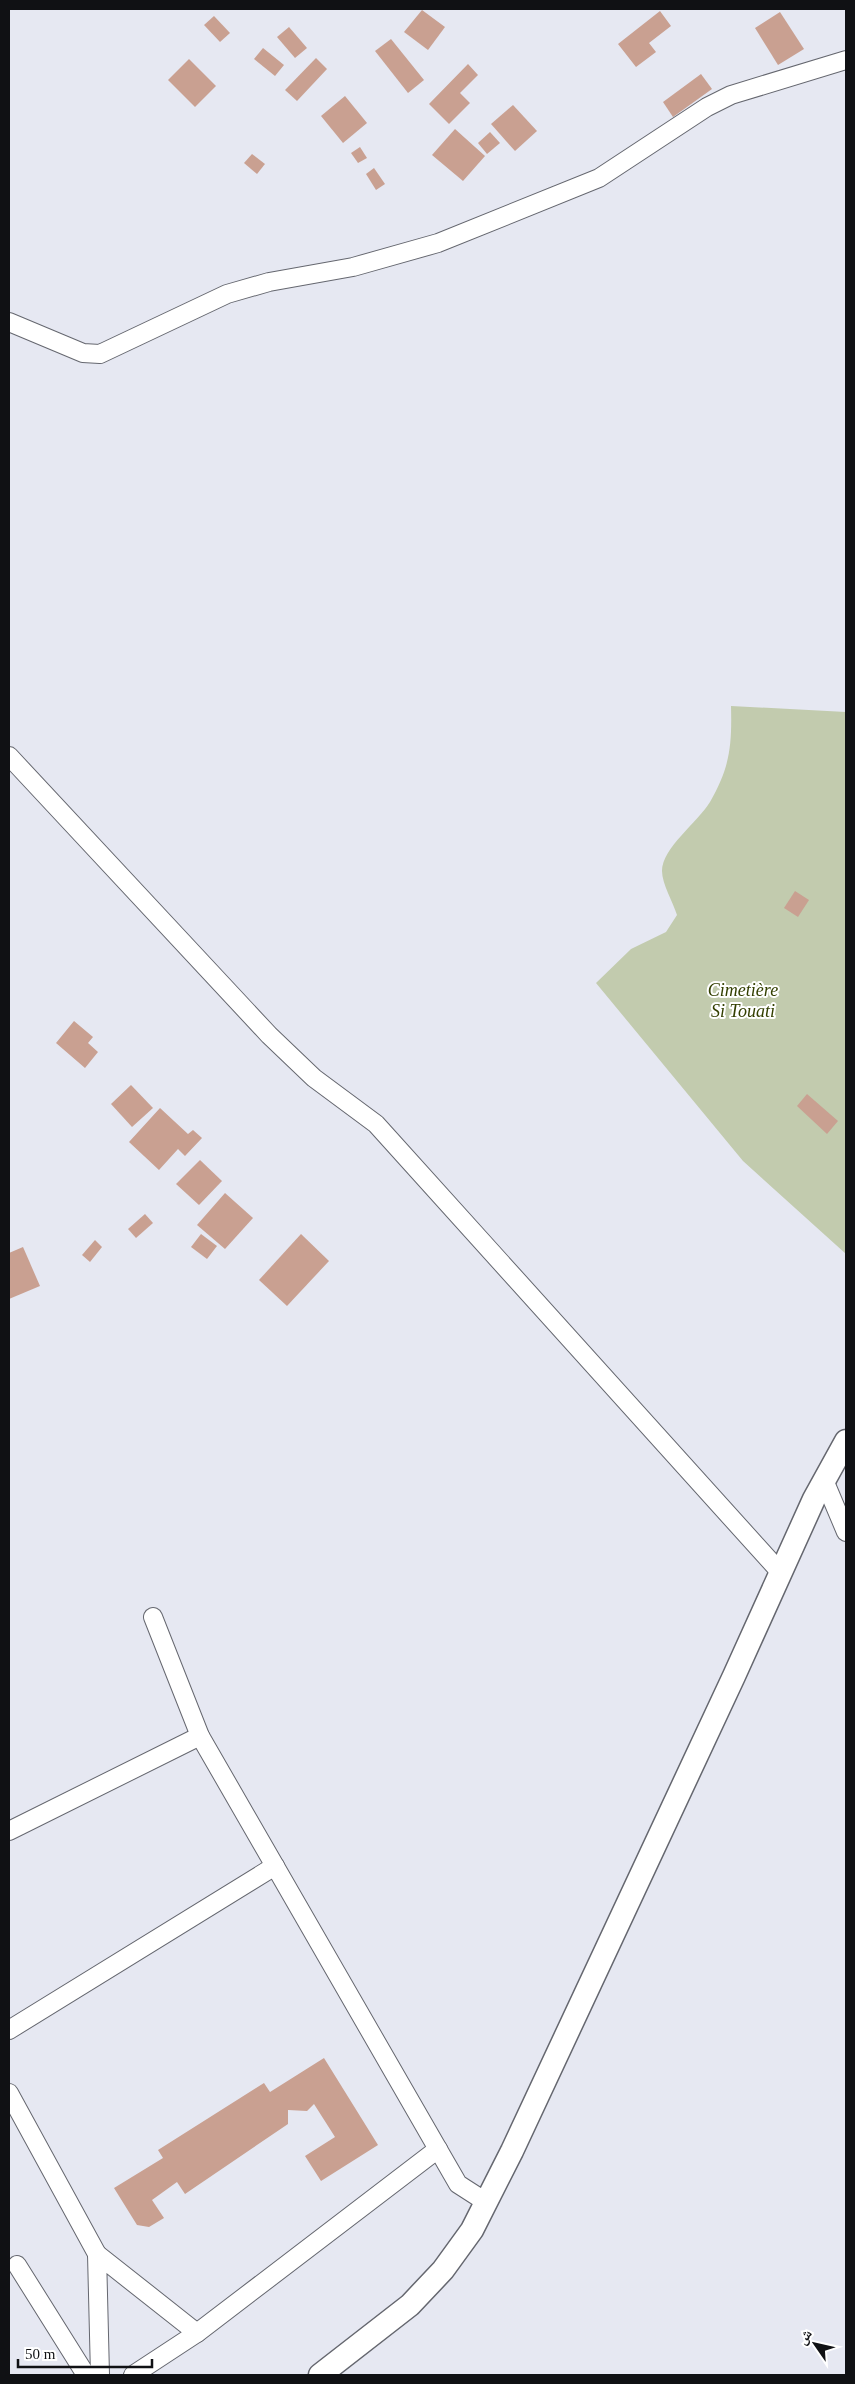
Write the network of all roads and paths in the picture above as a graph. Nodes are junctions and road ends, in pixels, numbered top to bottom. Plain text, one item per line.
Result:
1 (846, 60) edge
2 (9, 322) edge
3 (9, 756) edge
4 (846, 1441) edge
5 (824, 1480) junction
6 (846, 1532) edge
7 (781, 1573) junction
8 (152, 1616) dead end
9 (200, 1736) junction
10 (9, 1831) edge
11 (275, 1866) junction
12 (9, 2030) edge
13 (9, 2093) edge
14 (438, 2149) junction
15 (486, 2202) junction
16 (97, 2254) junction
17 (17, 2265) dead end
18 (197, 2333) junction
19 (86, 2375) edge
20 (100, 2375) edge
21 (133, 2375) edge
22 (320, 2375) edge

1 - 2 street
3 - 7 street
4 - 5 main road
5 - 6 street
5 - 7 main road
7 - 15 main road
8 - 9 street
9 - 10 street
9 - 11 street
11 - 12 street
11 - 14 street
13 - 16 street
14 - 15 street
14 - 18 street
15 - 22 main road
16 - 18 street
16 - 20 street
17 - 19 street
18 - 21 street

